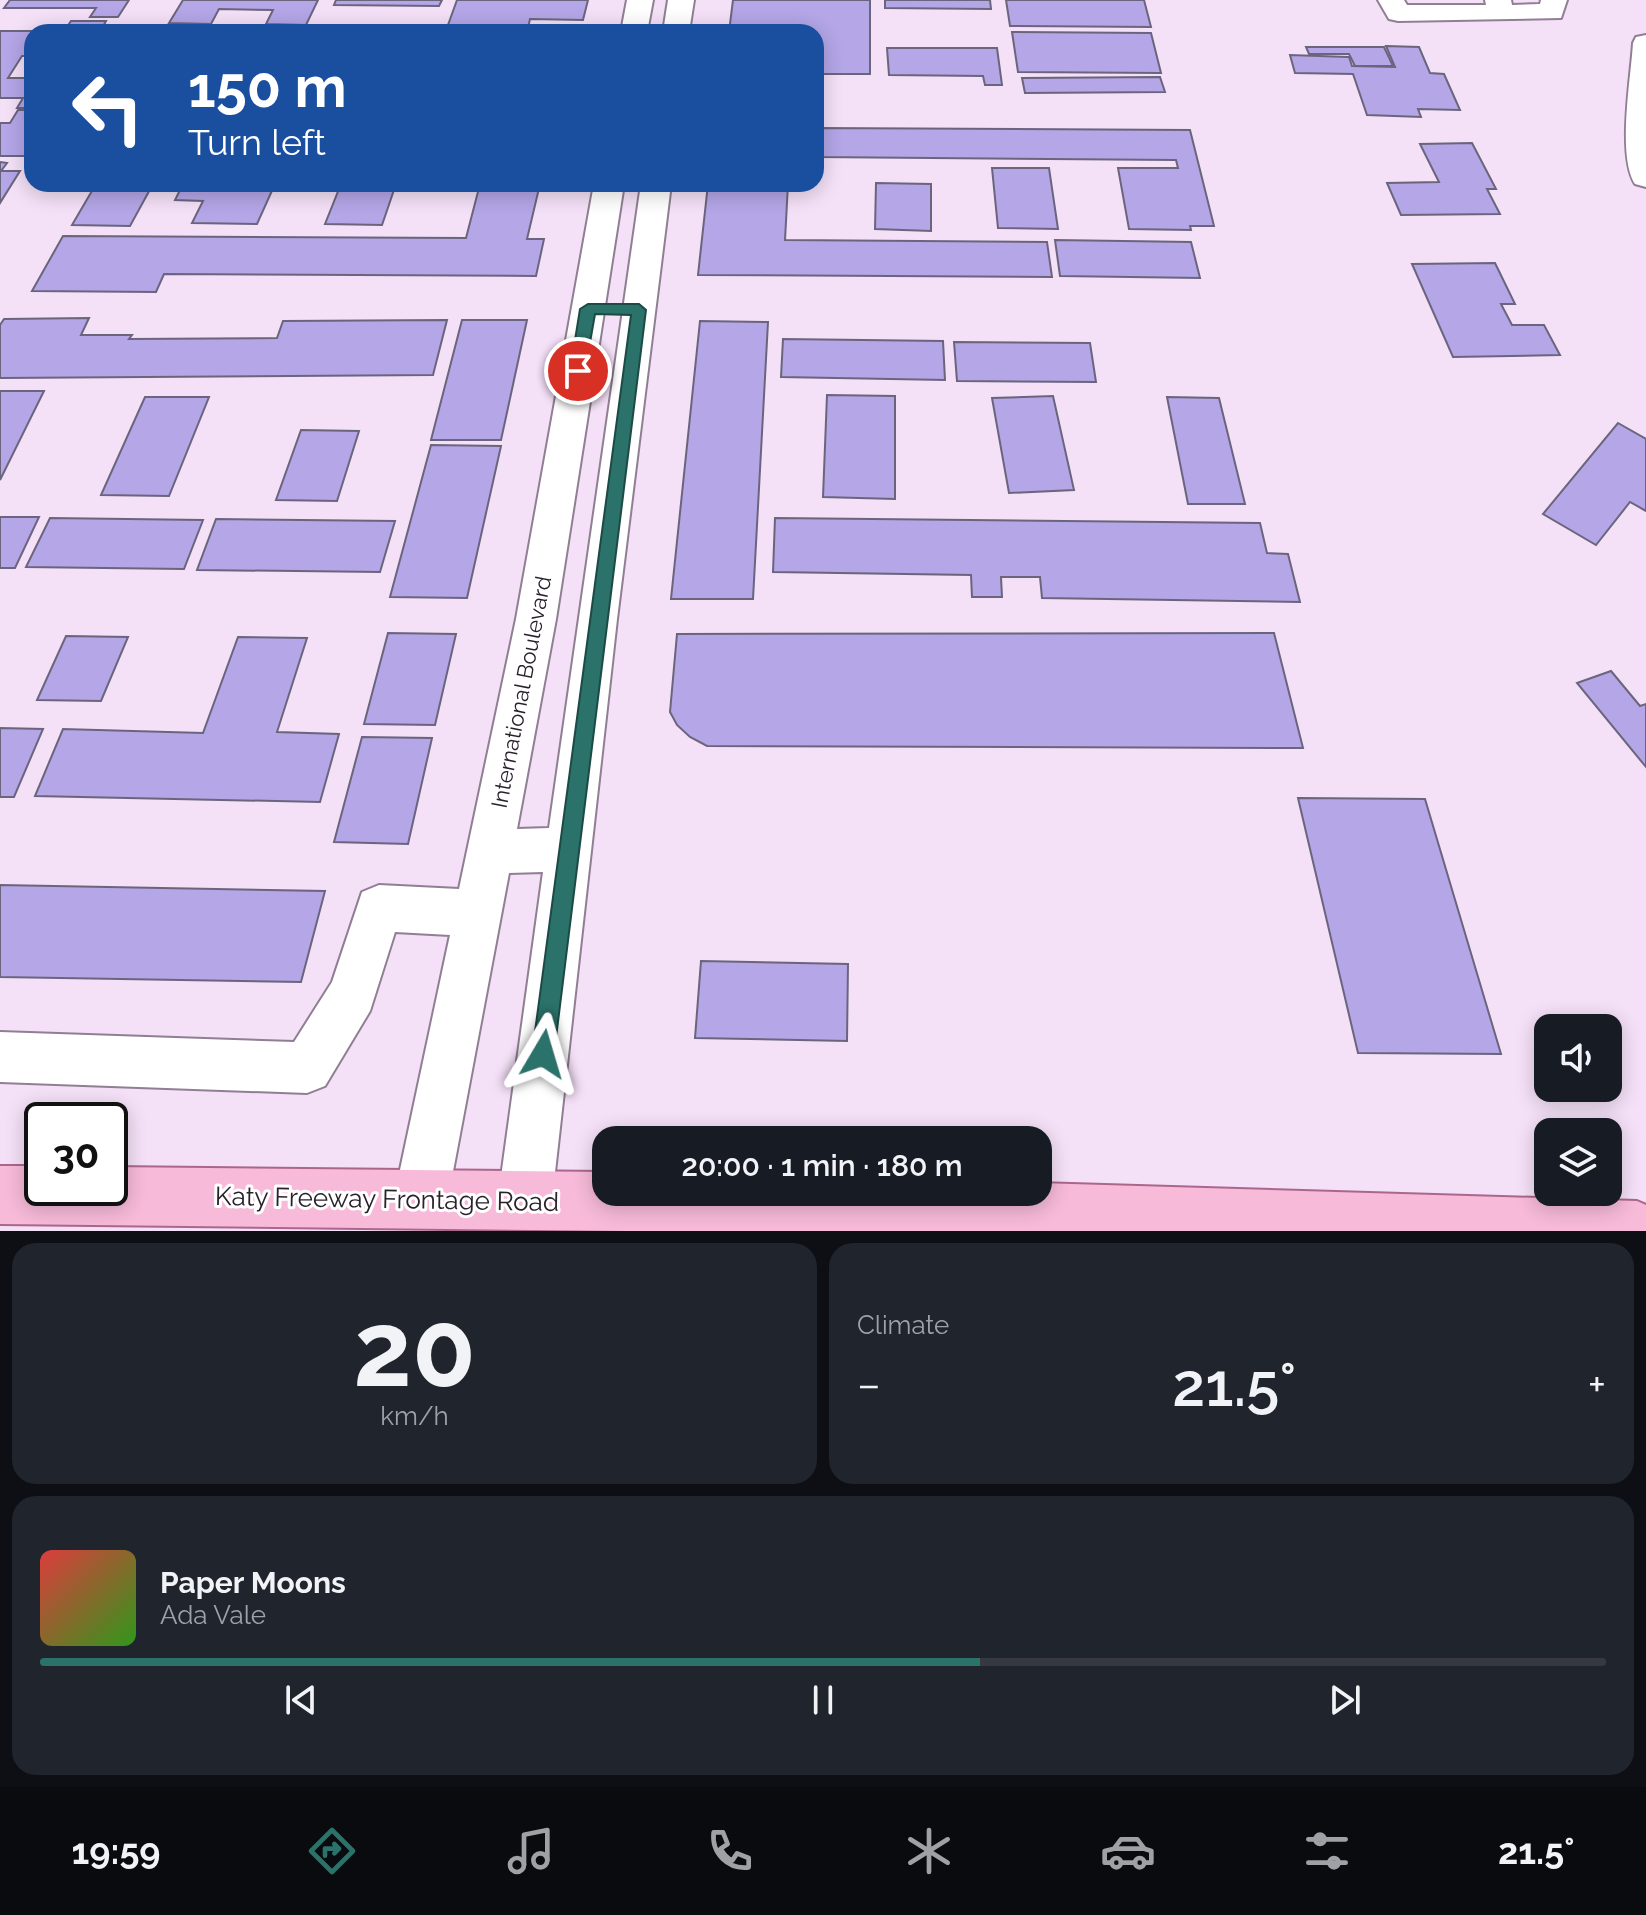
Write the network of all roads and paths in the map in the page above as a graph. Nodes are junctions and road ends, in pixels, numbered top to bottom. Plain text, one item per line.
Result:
1 (640, 0) edge
2 (681, 0) edge
3 (1391, 0) edge
4 (1554, 0) edge
5 (1499, 6) edge
6 (636, 24) edge
7 (677, 24) edge
8 (1646, 43) edge
9 (1646, 177) edge
10 (608, 192) edge
11 (655, 192) edge
12 (588, 309) junction
13 (639, 310) junction
14 (536, 619) junction
15 (597, 619) junction
16 (568, 850) junction
17 (490, 851) junction
18 (477, 913) junction
19 (0, 1057) edge
20 (0, 1195) edge
21 (421, 1198) junction
22 (525, 1199) junction
23 (1637, 1231) edge

1 - 6 street
2 - 7 street
3 - 5 street
4 - 5 street
8 - 9 street
10 - 12 street, International Boulevard
11 - 13 street
12 - 13 street
12 - 14 street, International Boulevard
13 - 15 street
14 - 15 street
14 - 17 street, International Boulevard
15 - 16 street
16 - 17 street
16 - 22 street
17 - 18 street, International Boulevard
18 - 19 street
18 - 21 street, International Boulevard
20 - 21 main road, Katy Freeway Frontage Road
21 - 22 main road, Katy Freeway Frontage Road
22 - 23 main road, Katy Freeway Frontage Road

